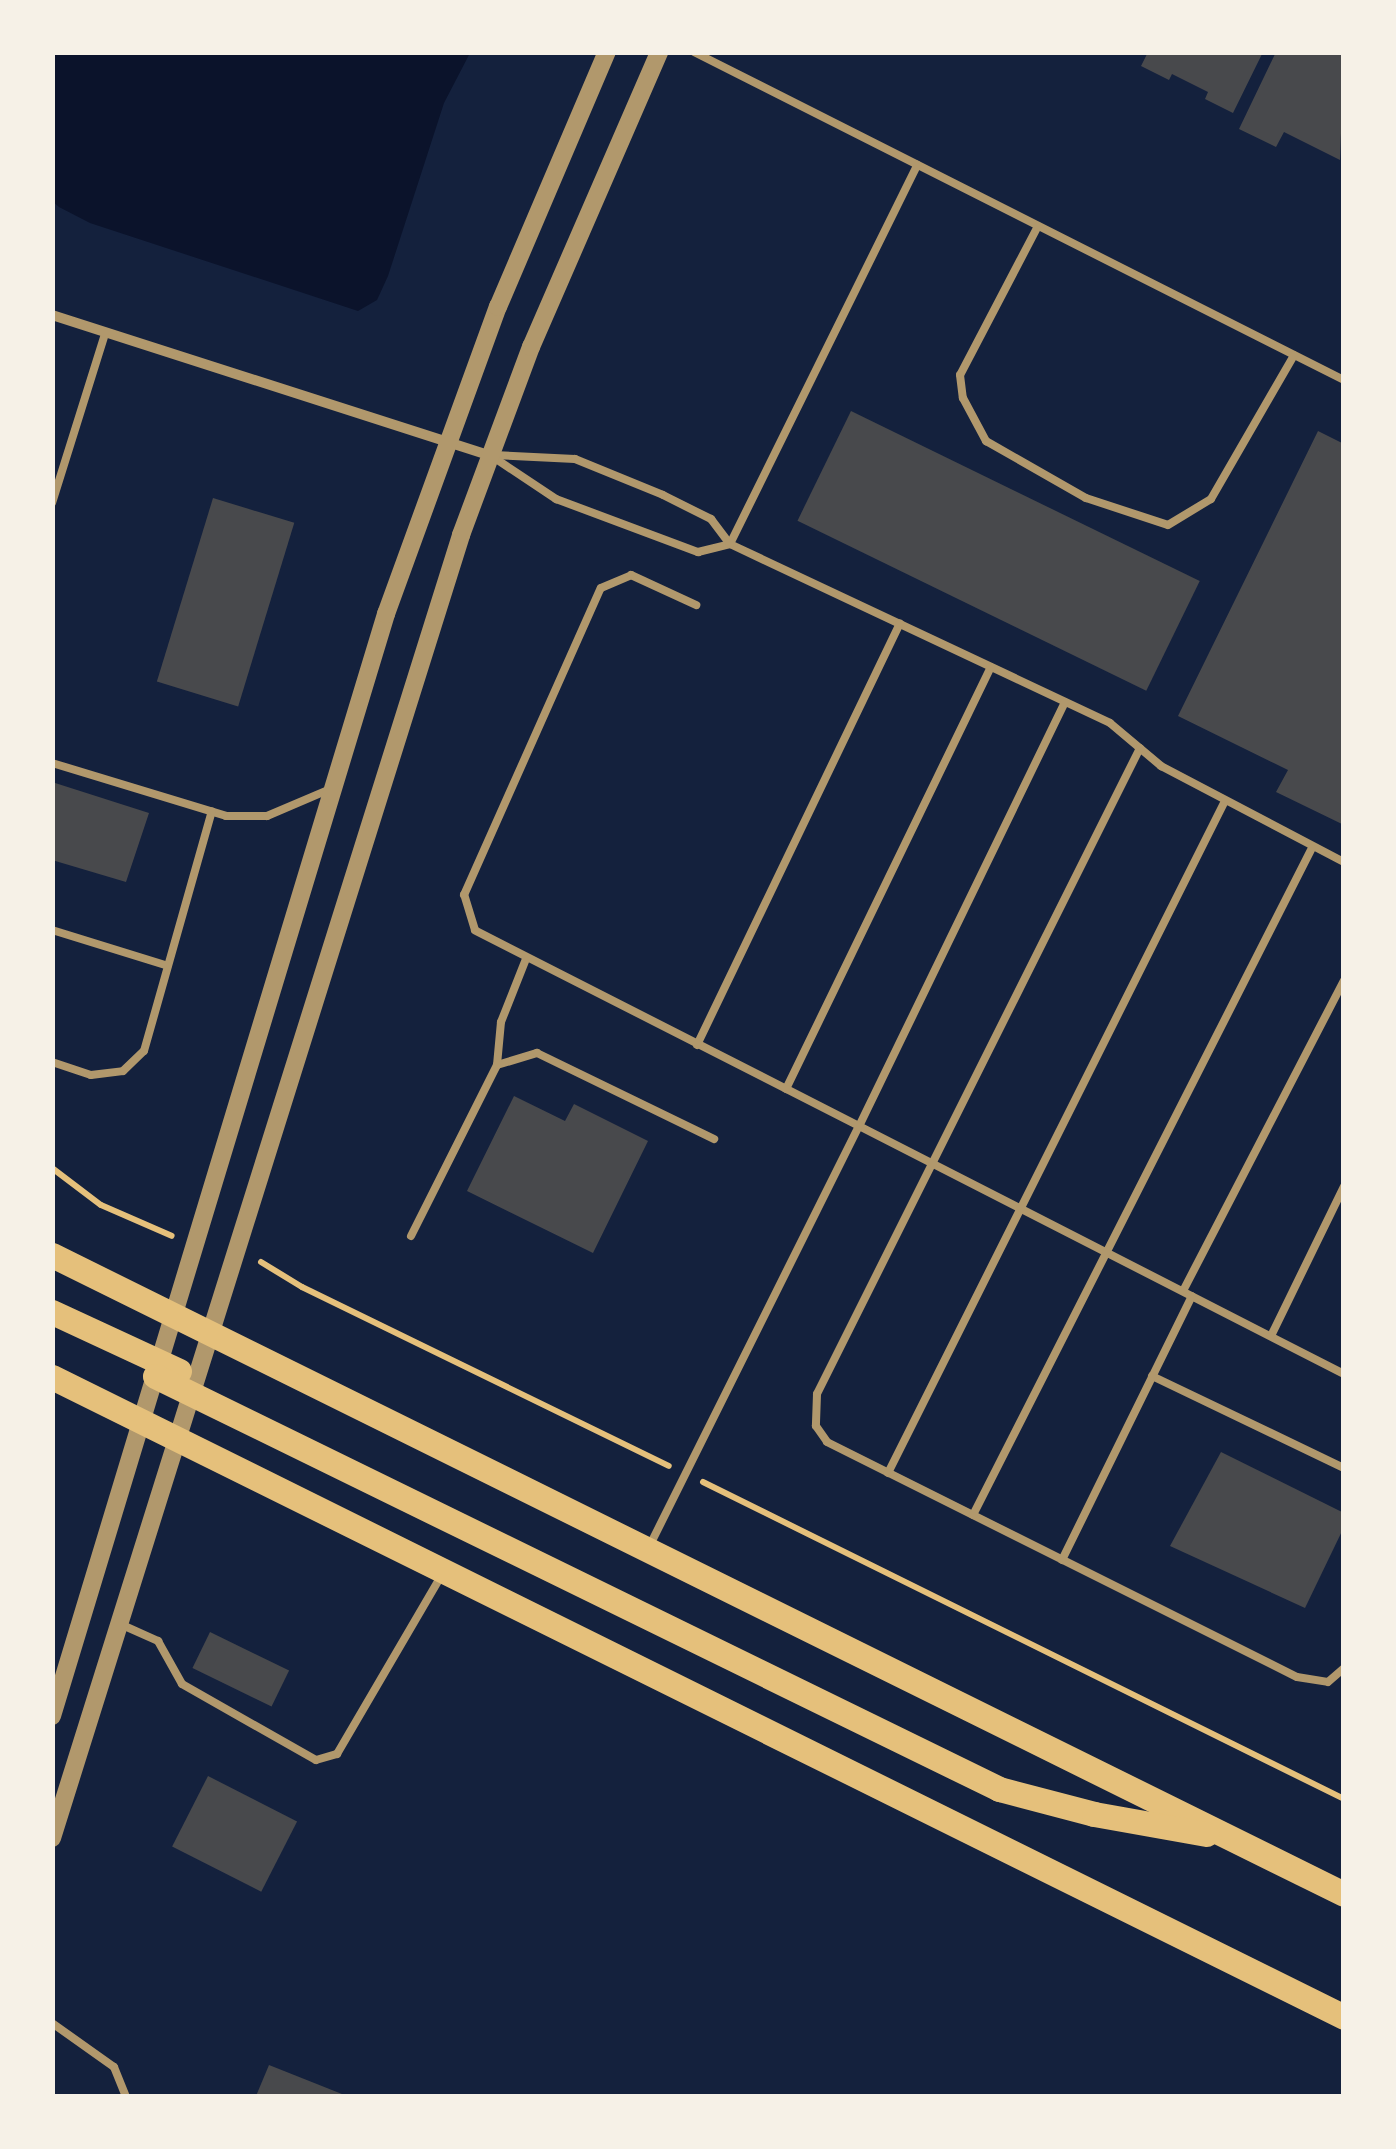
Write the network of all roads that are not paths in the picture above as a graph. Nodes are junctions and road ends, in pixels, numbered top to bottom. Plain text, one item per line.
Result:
1 (607, 52) edge
2 (659, 52) edge
3 (694, 52) edge
4 (917, 165) junction
5 (1038, 226) junction
6 (52, 315) edge
7 (105, 334) junction
8 (1294, 355) junction
9 (1344, 380) edge
10 (447, 440) junction
11 (489, 454) junction
12 (52, 502) edge
13 (730, 544) junction
14 (696, 604) dead end
15 (900, 622) junction
16 (991, 667) junction
17 (1065, 702) junction
18 (1140, 748) junction
19 (52, 763) edge
20 (332, 788) junction
21 (1225, 801) junction
22 (212, 811) junction
23 (1312, 848) junction
24 (1344, 862) edge
25 (52, 930) edge
26 (526, 958) junction
27 (168, 966) junction
28 (1344, 980) edge
29 (697, 1045) junction
30 (52, 1062) edge
31 (497, 1065) junction
32 (786, 1089) junction
33 (859, 1126) junction
34 (714, 1139) dead end
35 (930, 1163) junction
36 (1344, 1186) edge
37 (1020, 1208) junction
38 (411, 1236) dead end
39 (1108, 1253) junction
40 (52, 1255) edge
41 (1188, 1294) junction
42 (52, 1312) edge
43 (172, 1316) junction
44 (211, 1335) junction
45 (1270, 1336) junction
46 (157, 1369) junction
47 (1344, 1374) edge
48 (1152, 1376) junction
49 (52, 1378) edge
50 (195, 1386) junction
51 (142, 1421) junction
52 (178, 1440) junction
53 (1344, 1468) edge
54 (888, 1473) junction
55 (973, 1515) junction
56 (648, 1550) junction
57 (1062, 1560) junction
58 (444, 1571) junction
59 (120, 1624) junction
60 (1344, 1668) edge
61 (52, 1716) edge
62 (52, 1838) edge
63 (1231, 1838) junction
64 (1344, 1894) edge
65 (1344, 2017) edge
66 (52, 2024) edge
67 (126, 2096) edge

1 - 10 street
2 - 11 street
3 - 4 lane
4 - 5 lane
4 - 13 lane
5 - 8 lane
5 - 8 lane
6 - 7 street
7 - 10 street
7 - 12 lane
8 - 9 lane
10 - 11 street
10 - 20 street
11 - 13 lane
11 - 13 lane
11 - 44 street
13 - 15 lane
14 - 26 lane
15 - 16 lane
15 - 29 lane
16 - 17 lane
16 - 32 lane
17 - 18 lane
17 - 33 lane
18 - 21 lane
18 - 35 lane
19 - 22 lane
20 - 22 lane
20 - 43 street
21 - 23 lane
21 - 37 lane
22 - 27 lane
23 - 24 lane
23 - 39 lane
25 - 27 lane
26 - 29 lane
26 - 31 lane
27 - 30 lane
28 - 41 lane
29 - 32 lane
31 - 34 lane
31 - 38 lane
32 - 33 lane
33 - 35 lane
33 - 56 lane
35 - 37 lane
35 - 54 lane
36 - 45 lane
37 - 39 lane
37 - 54 lane
39 - 41 lane
39 - 55 lane
40 - 43 main road
41 - 45 lane
41 - 48 lane
42 - 46 main road
43 - 44 main road
43 - 46 street
44 - 50 street
44 - 56 main road
45 - 47 lane
46 - 50 main road
46 - 51 street
48 - 53 lane
48 - 57 lane
49 - 51 main road
50 - 52 street
50 - 63 main road
51 - 52 main road
51 - 61 street
52 - 58 main road
52 - 59 street
54 - 55 lane
55 - 57 lane
56 - 63 main road
57 - 60 lane
58 - 59 lane
58 - 65 main road
59 - 62 street
63 - 64 main road
66 - 67 lane

